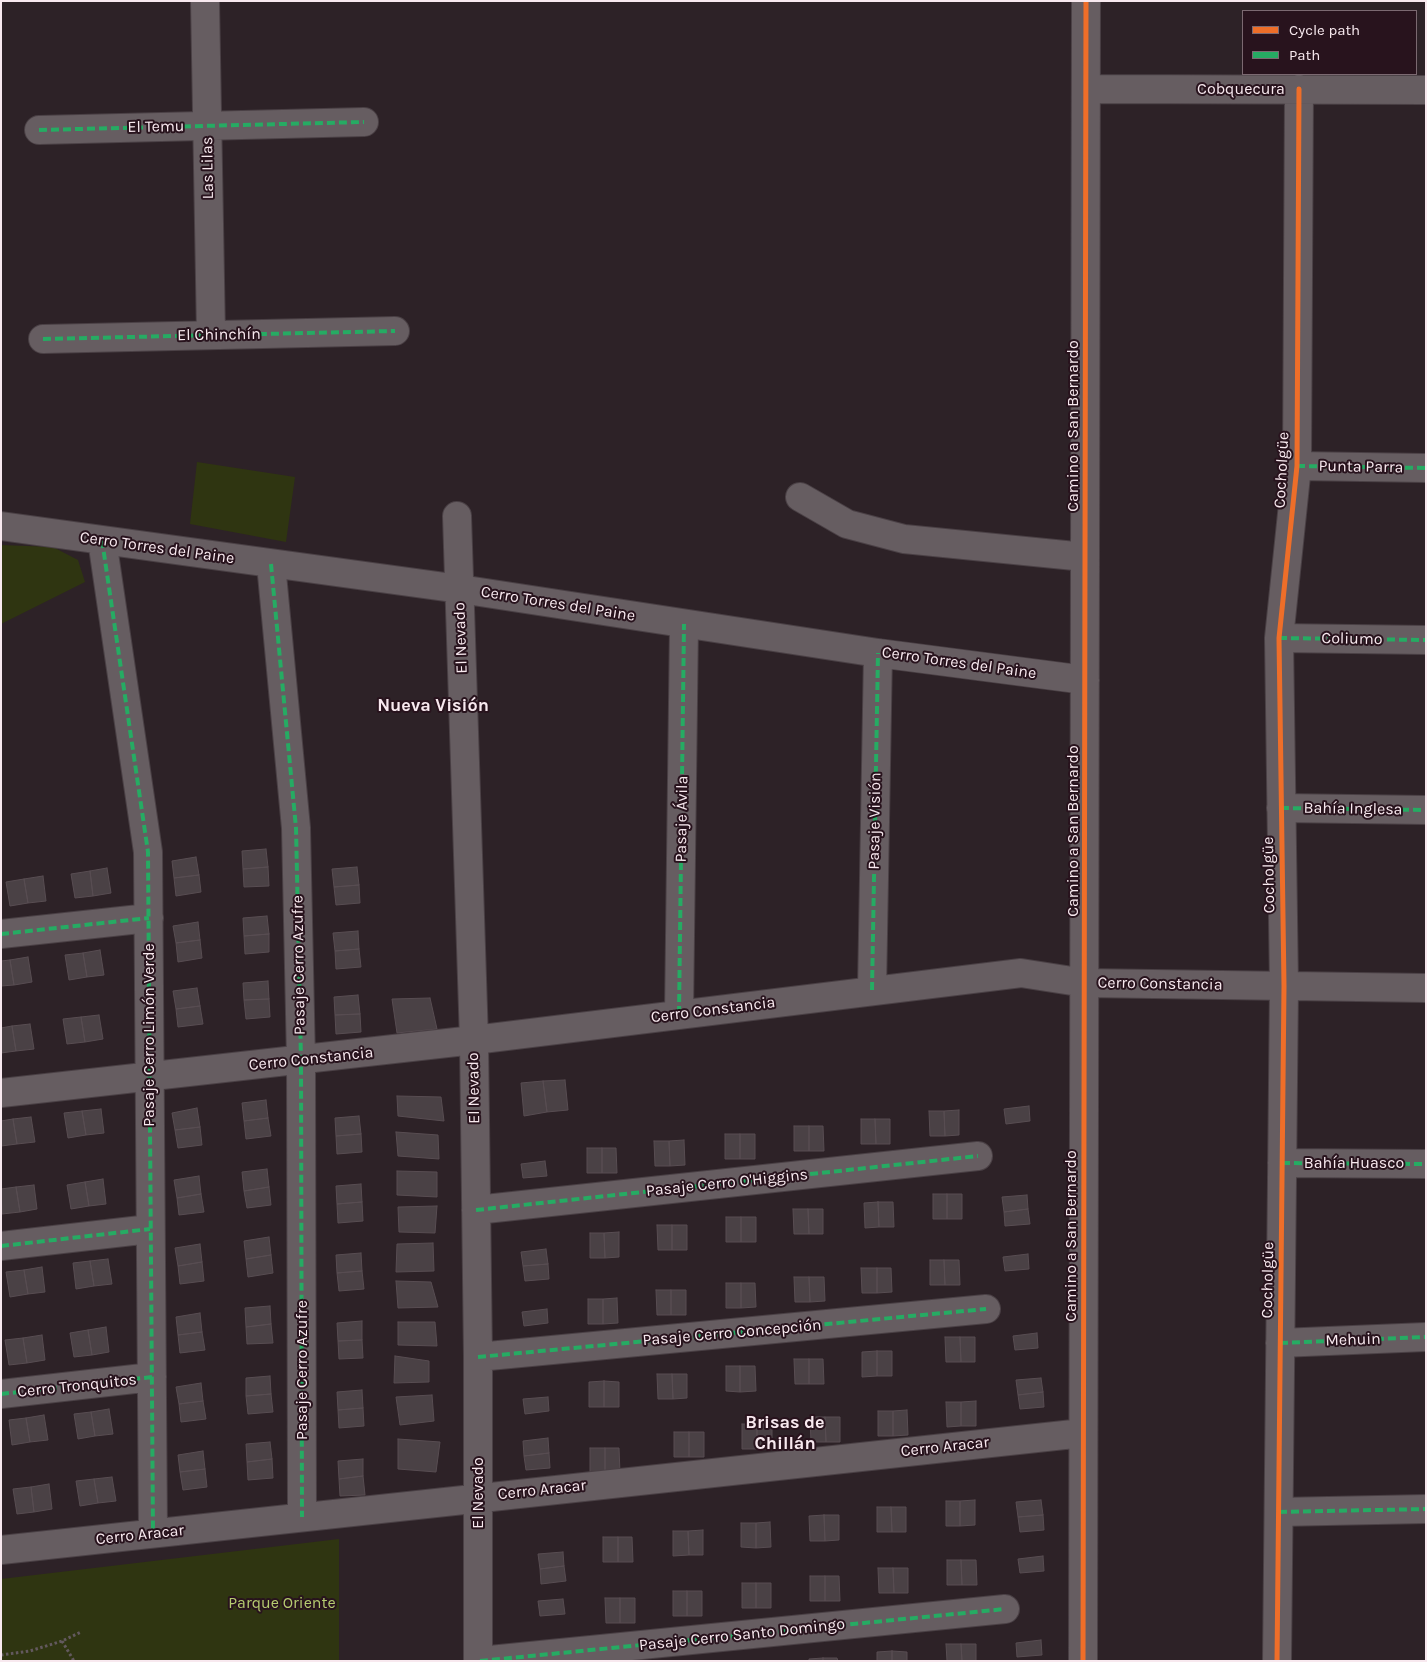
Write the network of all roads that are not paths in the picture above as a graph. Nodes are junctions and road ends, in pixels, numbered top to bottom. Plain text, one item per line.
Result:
1 (205, 1) edge
2 (1086, 1) edge
3 (1086, 89) junction
4 (1299, 90) junction
5 (1426, 90) edge
6 (364, 122) dead end
7 (208, 126) junction
8 (39, 130) dead end
9 (396, 332) dead end
10 (211, 335) junction
11 (42, 339) dead end
12 (1297, 466) junction
13 (1426, 468) edge
14 (800, 497) dead end
15 (457, 516) dead end
16 (1, 526) edge
17 (102, 540) junction
18 (1085, 557) junction
19 (271, 564) junction
20 (460, 589) junction
21 (684, 624) junction
22 (1279, 638) junction
23 (1426, 640) edge
24 (878, 653) junction
25 (1085, 680) junction
26 (1281, 808) junction
27 (1426, 810) edge
28 (148, 918) junction
29 (1, 934) edge
30 (1085, 983) junction
31 (1284, 986) junction
32 (1426, 988) edge
33 (872, 990) junction
34 (679, 1014) junction
35 (474, 1040) junction
36 (301, 1060) junction
37 (150, 1076) junction
38 (1, 1093) edge
39 (978, 1156) dead end
40 (1282, 1162) junction
41 (1426, 1164) edge
42 (476, 1210) junction
43 (150, 1229) junction
44 (1, 1246) edge
45 (986, 1309) dead end
46 (1426, 1337) edge
47 (1280, 1343) junction
48 (478, 1356) junction
49 (152, 1377) junction
50 (1, 1394) edge
51 (1083, 1433) junction
52 (478, 1497) junction
53 (1426, 1509) edge
54 (1278, 1512) junction
55 (302, 1517) junction
56 (153, 1533) junction
57 (1, 1550) edge
58 (1004, 1609) dead end
59 (479, 1661) edge
60 (1082, 1661) edge
61 (1277, 1661) edge

1 - 7 street, Las Lilas
2 - 3 street, Camino a San Bernardo
3 - 4 street, Cobquecura
3 - 18 street, Camino a San Bernardo
4 - 5 street, Cobquecura
4 - 12 street, Cocholgüe
6 - 7 street, El Temu
7 - 8 street, El Temu
7 - 10 street, Las Lilas
9 - 10 street, El Chinchín
10 - 11 street, El Chinchín
12 - 13 street, Punta Parra
12 - 22 street, Cocholgüe
14 - 18 street
15 - 20 street, El Nevado
16 - 17 street, Cerro Torres del Paine
17 - 19 street, Cerro Torres del Paine
17 - 28 street, Pasaje Cerro Limón Verde
18 - 25 street, Camino a San Bernardo
19 - 20 street, Cerro Torres del Paine
19 - 36 street, Pasaje Cerro Azufre
20 - 21 street, Cerro Torres del Paine
20 - 35 street, El Nevado
21 - 24 street, Cerro Torres del Paine
21 - 34 street, Pasaje Ávila
22 - 23 street, Coliumo
22 - 26 street, Cocholgüe
24 - 25 street, Cerro Torres del Paine
24 - 33 street, Pasaje Visión
25 - 30 street, Camino a San Bernardo
26 - 27 street, Bahía Inglesa
26 - 31 street, Cocholgüe
28 - 29 street
28 - 37 street, Pasaje Cerro Limón Verde
30 - 31 street, Cerro Constancia
30 - 33 street, Cerro Constancia
30 - 51 street, Camino a San Bernardo
31 - 32 street, Cerro Constancia
31 - 40 street, Cocholgüe
33 - 34 street, Cerro Constancia
34 - 35 street, Cerro Constancia
35 - 36 street, Cerro Constancia
35 - 42 street, El Nevado
36 - 37 street, Cerro Constancia
36 - 55 street, Pasaje Cerro Azufre
37 - 38 street, Cerro Constancia
37 - 43 street, Pasaje Cerro Limón Verde
39 - 42 street, Pasaje Cerro O'Higgins
40 - 41 street, Bahía Huasco
40 - 47 street, Cocholgüe
42 - 48 street, El Nevado
43 - 44 street
43 - 49 street, Pasaje Cerro Limón Verde
45 - 48 street, Pasaje Cerro Concepción
46 - 47 street, Mehuin
47 - 54 street, Cocholgüe
48 - 52 street, El Nevado
49 - 50 street, Cerro Tronquitos
49 - 56 street, Pasaje Cerro Limón Verde
51 - 52 street, Cerro Aracar
51 - 60 street, Camino a San Bernardo
52 - 55 street, Cerro Aracar
52 - 59 street, El Nevado
53 - 54 street
54 - 61 street, Cocholgüe
55 - 56 street, Cerro Aracar
56 - 57 street, Cerro Aracar
58 - 59 street, Pasaje Cerro Santo Domingo

